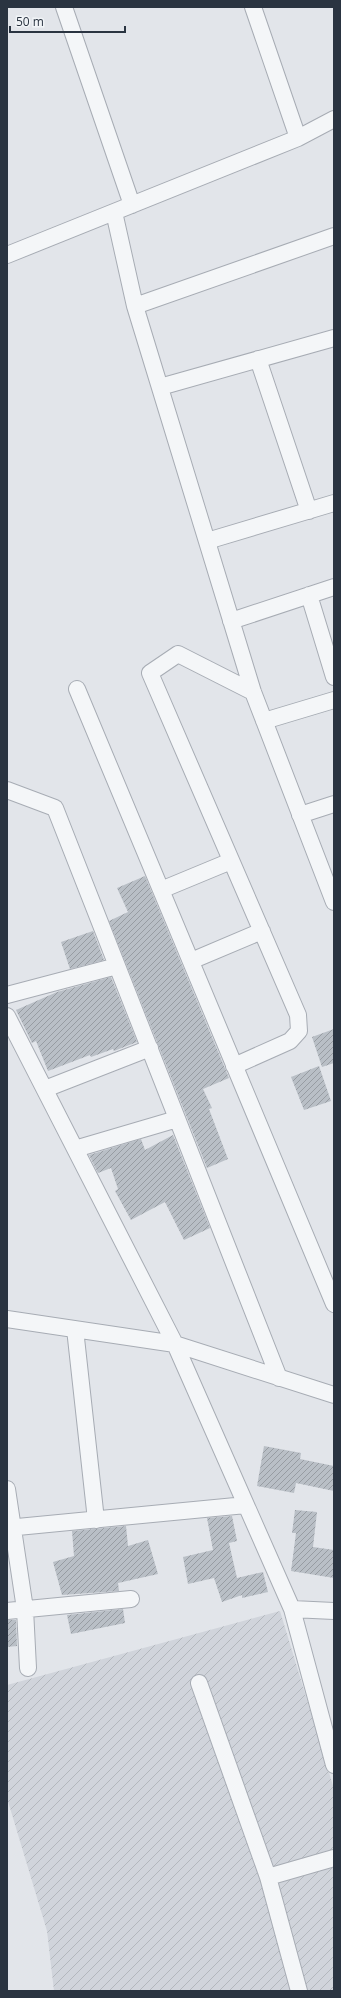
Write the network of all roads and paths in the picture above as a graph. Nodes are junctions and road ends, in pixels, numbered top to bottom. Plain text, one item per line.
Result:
1 (64, 7) edge
2 (253, 7) edge
3 (334, 118) edge
4 (298, 138) junction
5 (132, 205) junction
6 (114, 212) junction
7 (334, 236) edge
8 (7, 255) edge
9 (136, 306) junction
10 (334, 338) edge
11 (258, 359) junction
12 (160, 387) junction
13 (334, 503) edge
14 (309, 511) junction
15 (207, 541) junction
16 (334, 587) edge
17 (308, 596) junction
18 (231, 621) junction
19 (334, 677) edge
20 (77, 690) dead end
21 (253, 692) junction
22 (334, 700) edge
23 (264, 720) junction
24 (7, 790) edge
25 (334, 804) edge
26 (298, 808) junction
27 (231, 860) junction
28 (161, 890) junction
29 (334, 902) edge
30 (262, 931) junction
31 (191, 961) junction
32 (117, 966) junction
33 (7, 995) edge
34 (7, 1016) edge
35 (150, 1048) junction
36 (234, 1066) junction
37 (45, 1089) junction
38 (178, 1119) junction
39 (75, 1149) junction
40 (334, 1304) edge
41 (7, 1318) edge
42 (75, 1329) junction
43 (175, 1344) junction
44 (279, 1378) junction
45 (334, 1395) edge
46 (7, 1489) edge
47 (246, 1504) junction
48 (96, 1520) junction
49 (9, 1528) edge
50 (131, 1599) dead end
51 (25, 1609) junction
52 (292, 1609) junction
53 (334, 1610) edge
54 (7, 1611) edge
55 (28, 1668) dead end
56 (199, 1683) dead end
57 (330, 1737) edge
58 (334, 1765) edge
59 (334, 1858) edge
60 (268, 1878) junction
61 (299, 1991) edge

1 - 5 street
2 - 4 street
3 - 4 street
4 - 5 street
5 - 6 street
6 - 8 street
6 - 9 street
7 - 9 street
9 - 12 street
10 - 11 street
11 - 12 street
11 - 14 street
12 - 15 street
13 - 14 street
14 - 15 street
15 - 18 street
16 - 17 street
17 - 18 street
17 - 19 street
18 - 21 street
20 - 28 street
21 - 23 street
21 - 27 street
22 - 23 street
23 - 26 street
24 - 32 street
25 - 26 street
26 - 29 street
27 - 28 street
27 - 30 street
28 - 31 street
30 - 31 street
30 - 36 street
31 - 36 street
32 - 33 street
32 - 35 street
34 - 37 street
35 - 37 street
35 - 38 street
36 - 40 street
37 - 39 street
38 - 39 street
38 - 44 street
39 - 43 street
41 - 42 street
42 - 43 street
42 - 48 street
43 - 44 street
43 - 47 street
44 - 45 street
46 - 49 street
47 - 48 street
47 - 52 street
48 - 49 street
49 - 51 street
50 - 51 street
51 - 54 street
51 - 55 street
52 - 53 street
52 - 57 street
56 - 60 street
57 - 58 street
59 - 60 street
60 - 61 street

